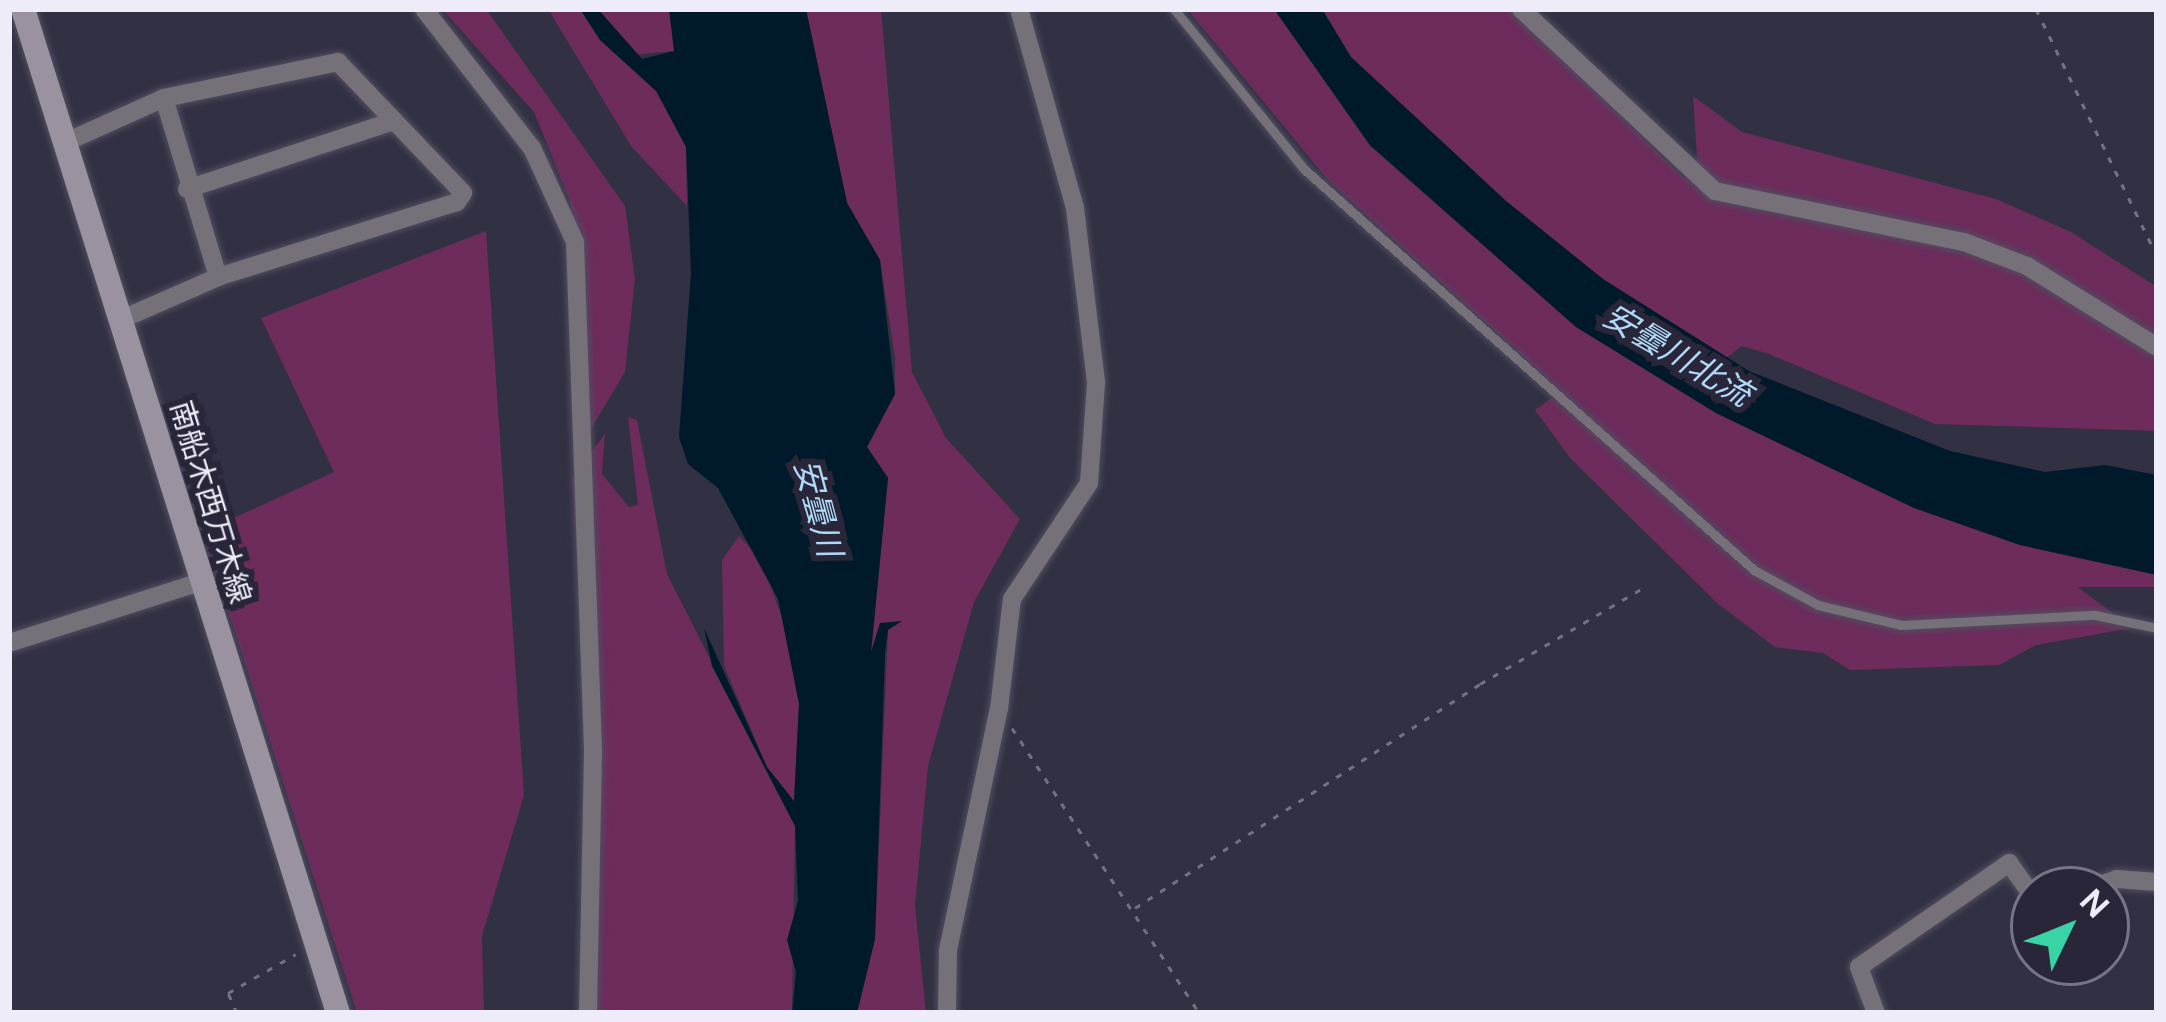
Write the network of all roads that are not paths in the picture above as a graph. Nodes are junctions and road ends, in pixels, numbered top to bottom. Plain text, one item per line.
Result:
1 (22, 9) edge
2 (424, 9) edge
3 (1018, 9) edge
4 (1174, 9) edge
5 (1521, 9) edge
6 (164, 98) junction
7 (394, 121) junction
8 (66, 142) junction
9 (187, 189) junction
10 (218, 277) junction
11 (122, 319) junction
12 (2157, 347) edge
13 (203, 581) junction
14 (2157, 628) edge
15 (9, 643) edge
16 (2011, 866) edge
17 (338, 1013) edge
18 (588, 1013) edge
19 (947, 1013) edge
20 (1876, 1013) edge

1 - 8 main road, 南船木西万木線
2 - 18 street
3 - 19 street
4 - 14 lane
5 - 12 street
6 - 7 street
6 - 8 street
6 - 9 street
7 - 9 street
7 - 10 street
8 - 11 main road, 南船木西万木線
9 - 10 street
10 - 11 street
11 - 13 main road, 南船木西万木線
13 - 15 street
13 - 17 main road, 南船木西万木線
16 - 20 street

